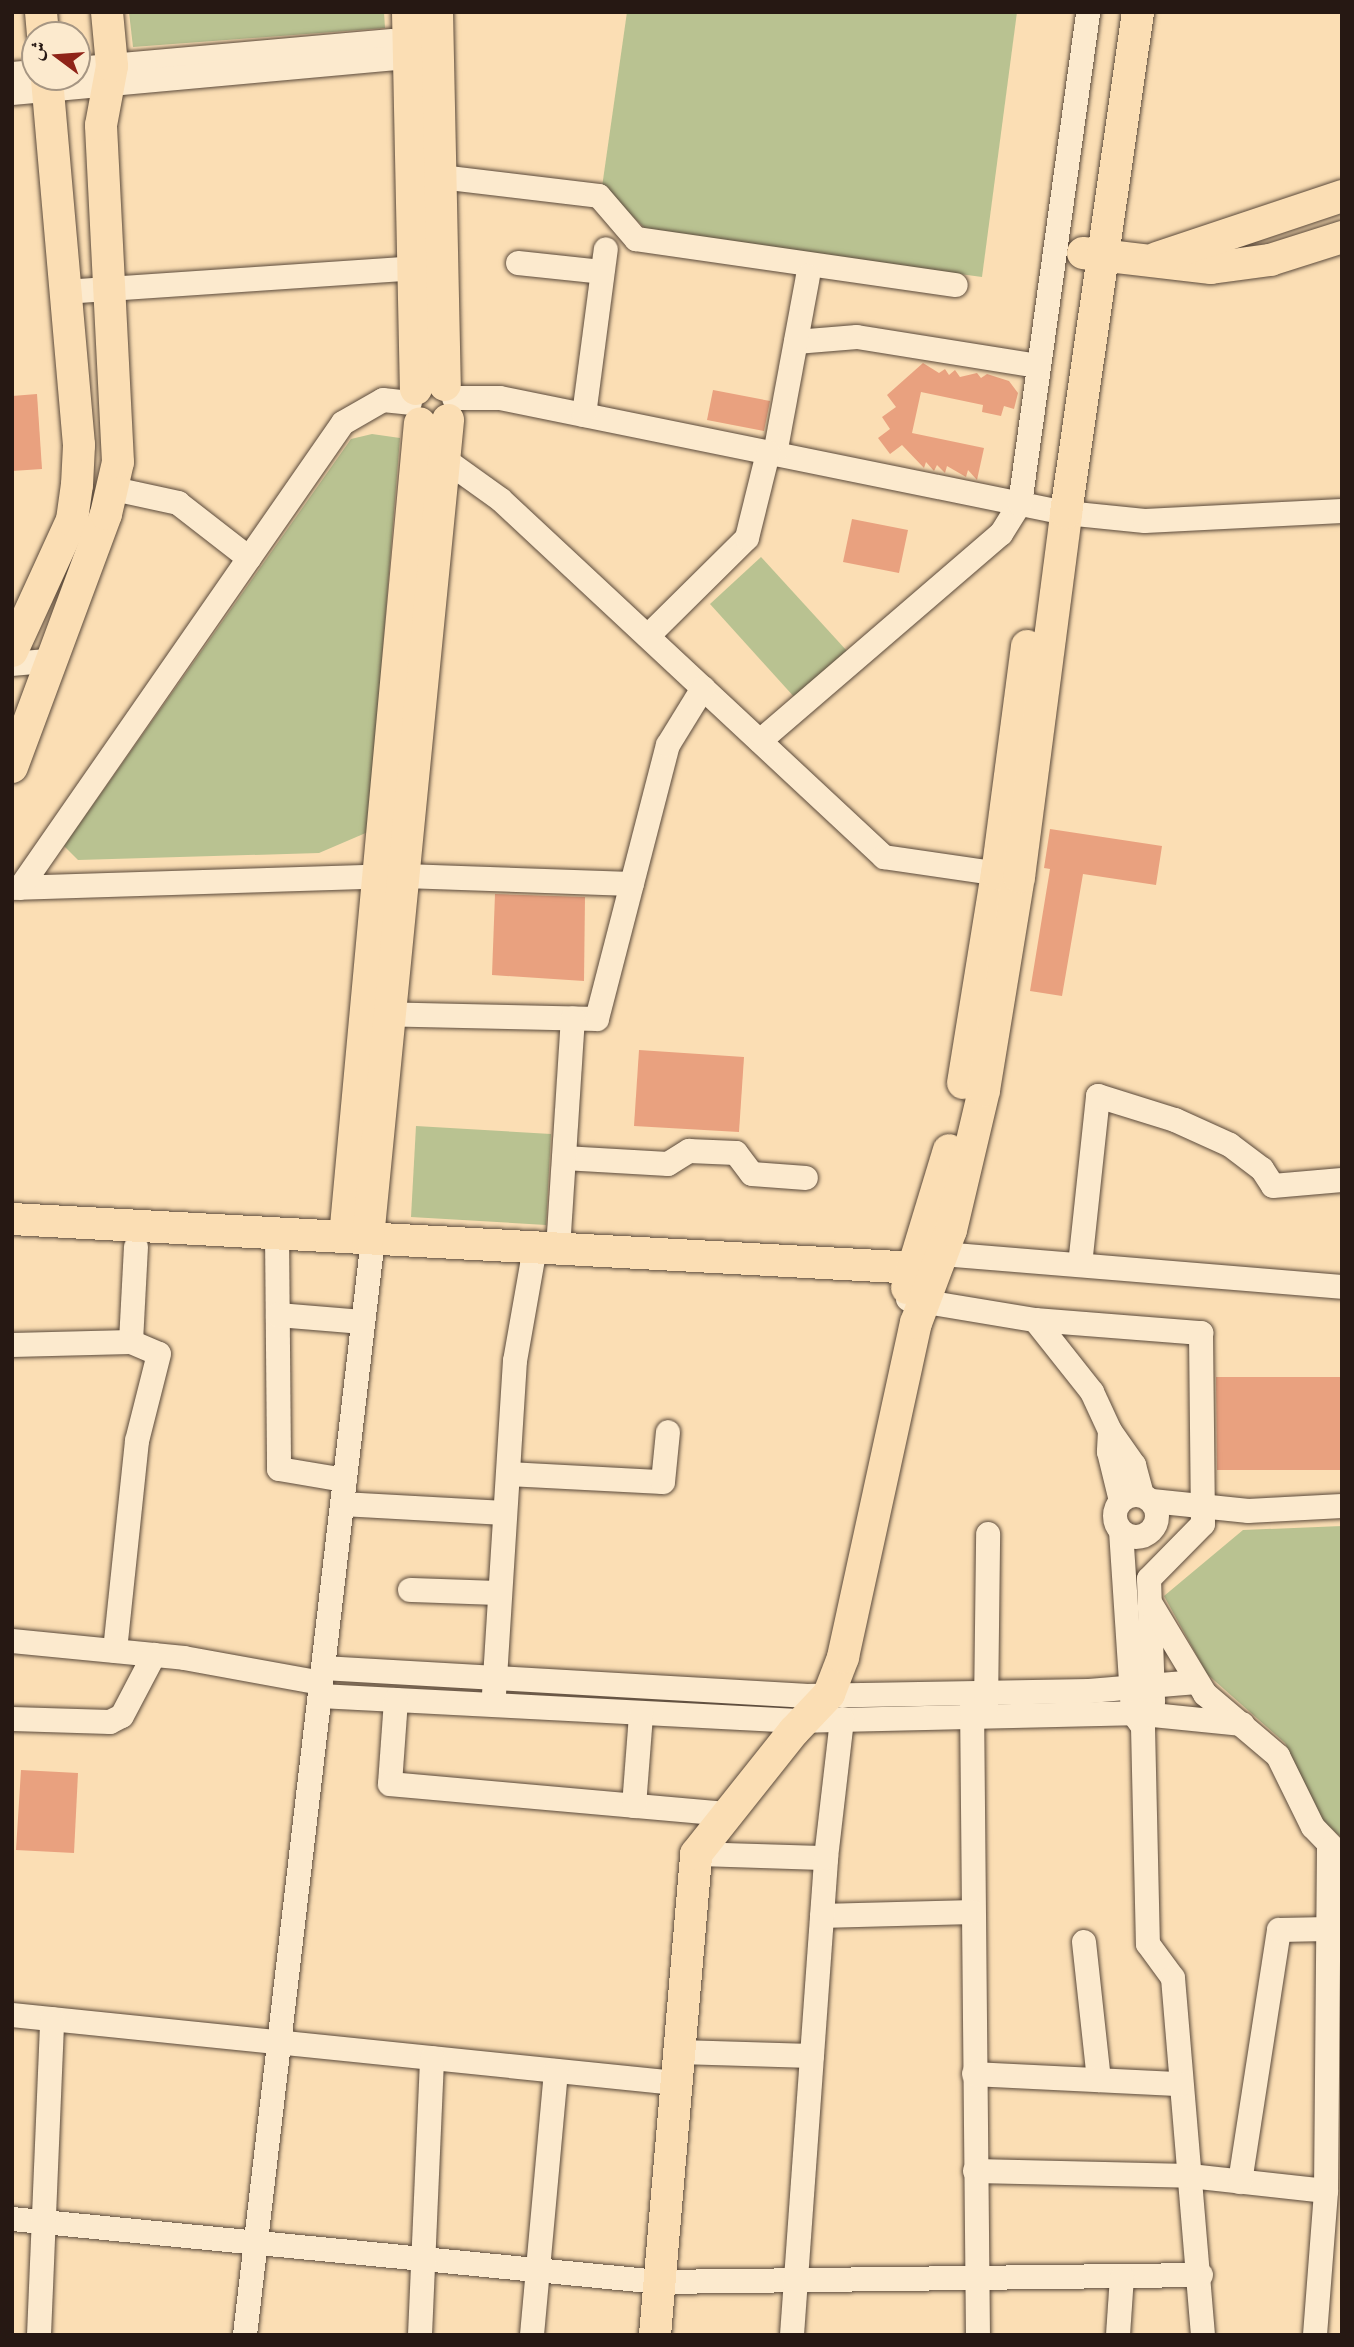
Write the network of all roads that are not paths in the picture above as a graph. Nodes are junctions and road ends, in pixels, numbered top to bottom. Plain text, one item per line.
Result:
1 (107, 12) edge
2 (1088, 12) edge
3 (1117, 12) edge
4 (1138, 12) edge
5 (423, 35) edge
6 (91, 72) edge
7 (110, 75) junction
8 (91, 76) edge
9 (44, 91) edge
10 (426, 176) junction
11 (1342, 197) edge
12 (1342, 237) edge
13 (1080, 253) junction
14 (1145, 261) junction
15 (518, 263) dead end
16 (413, 268) junction
17 (808, 276) dead end
18 (956, 285) dead end
19 (110, 289) junction
20 (65, 292) junction
21 (796, 342) junction
22 (1039, 366) junction
23 (432, 403) junction
24 (584, 415) junction
25 (772, 453) junction
26 (444, 459) junction
27 (110, 502) junction
28 (74, 508) junction
29 (1043, 508) junction
30 (1342, 511) edge
31 (249, 558) junction
32 (648, 636) junction
33 (12, 651) edge
34 (50, 661) junction
35 (12, 664) edge
36 (703, 688) junction
37 (760, 741) junction
38 (12, 767) edge
39 (391, 876) junction
40 (1008, 876) junction
41 (632, 884) junction
42 (16, 888) edge
43 (378, 1014) junction
44 (573, 1018) junction
45 (564, 1158) junction
46 (806, 1178) dead end
47 (1342, 1180) edge
48 (12, 1219) edge
49 (277, 1233) junction
50 (362, 1238) junction
51 (136, 1247) dead end
52 (547, 1248) junction
53 (931, 1263) junction
54 (1080, 1265) junction
55 (1342, 1287) edge
56 (914, 1299) junction
57 (278, 1315) junction
58 (1035, 1320) junction
59 (363, 1322) junction
60 (131, 1342) junction
61 (12, 1345) edge
62 (668, 1432) dead end
63 (508, 1474) junction
64 (344, 1492) junction
65 (1138, 1499) junction
66 (1342, 1506) edge
67 (505, 1513) junction
68 (1203, 1515) junction
69 (988, 1534) dead end
70 (1138, 1534) junction
71 (410, 1590) dead end
72 (1149, 1591) junction
73 (500, 1593) junction
74 (12, 1641) edge
75 (115, 1651) junction
76 (154, 1654) junction
77 (495, 1678) junction
78 (322, 1682) junction
79 (1197, 1682) junction
80 (1142, 1687) junction
81 (396, 1700) junction
82 (979, 1705) junction
83 (493, 1706) junction
84 (812, 1713) junction
85 (641, 1714) junction
86 (1143, 1718) junction
87 (12, 1719) edge
88 (1242, 1724) junction
89 (634, 1806) junction
90 (726, 1814) junction
91 (1336, 1853) edge
92 (696, 1854) junction
93 (826, 1858) junction
94 (972, 1912) junction
95 (822, 1916) junction
96 (1329, 1929) junction
97 (1084, 1942) dead end
98 (12, 2015) edge
99 (52, 2020) junction
100 (279, 2043) junction
101 (679, 2052) junction
102 (812, 2056) junction
103 (432, 2058) junction
104 (556, 2071) junction
105 (974, 2074) junction
106 (1099, 2080) junction
107 (676, 2083) junction
108 (1180, 2084) junction
109 (1334, 2123) edge
110 (975, 2171) junction
111 (1190, 2176) junction
112 (1240, 2182) junction
113 (1326, 2192) junction
114 (12, 2219) edge
115 (44, 2222) junction
116 (256, 2243) junction
117 (423, 2259) junction
118 (538, 2270) junction
119 (1201, 2275) junction
120 (1122, 2277) junction
121 (977, 2279) junction
122 (796, 2281) junction
123 (659, 2282) junction
124 (39, 2335) edge
125 (245, 2335) edge
126 (420, 2335) edge
127 (533, 2335) edge
128 (655, 2335) edge
129 (792, 2335) edge
130 (978, 2335) edge
131 (1118, 2335) edge
132 (1203, 2335) edge
133 (1315, 2335) edge

1 - 7 main road
2 - 13 street
3 - 13 main road
4 - 13 main road
5 - 7 street
5 - 10 main road
6 - 7 street
7 - 8 street
7 - 19 main road
9 - 20 main road
10 - 16 main road
10 - 18 street
10 - 23 main road
11 - 14 main road
12 - 14 main road
13 - 14 main road
13 - 22 street
13 - 29 main road
15 - 24 street
16 - 19 street
16 - 23 main road
17 - 21 street
19 - 20 street
19 - 27 main road
20 - 28 main road
21 - 22 street
21 - 25 street
22 - 29 street
23 - 24 street
23 - 26 main road
23 - 31 street
23 - 39 main road
24 - 25 street
25 - 29 street
25 - 32 street
26 - 32 street
26 - 39 main road
27 - 28 main road
27 - 31 street
27 - 34 main road
28 - 33 main road
29 - 30 street
29 - 37 street
29 - 40 main road
31 - 42 street
32 - 36 street
34 - 35 street
34 - 38 main road
36 - 37 street
36 - 41 street
37 - 40 street
39 - 41 street
39 - 42 street
39 - 43 main road
40 - 53 main road
41 - 44 street
43 - 44 street
43 - 50 main road
44 - 45 street
45 - 46 street
45 - 52 street
47 - 54 street
48 - 49 main road
49 - 50 main road
49 - 57 street
50 - 52 main road
50 - 59 street
51 - 60 street
52 - 53 main road
52 - 63 street
53 - 54 street
53 - 56 main road
54 - 55 street
56 - 58 street
56 - 84 main road
57 - 59 street
57 - 64 street
58 - 65 street
58 - 68 street
59 - 64 street
60 - 61 street
60 - 75 street
62 - 63 street
63 - 67 street
64 - 67 street
64 - 78 street
65 - 68 street
65 - 70 street
65 - 70 street
66 - 68 street
67 - 73 street
68 - 70 street
68 - 72 street
69 - 82 street
70 - 72 street
70 - 80 street
71 - 73 street
72 - 79 street
72 - 80 street
73 - 77 street
74 - 75 street
75 - 76 street
76 - 78 street
76 - 87 street
77 - 78 street
77 - 83 street
77 - 84 street
78 - 81 street
78 - 100 street
79 - 80 street
79 - 88 street
80 - 82 street
80 - 86 street
81 - 83 street
81 - 89 street
82 - 84 street
82 - 86 street
82 - 94 street
83 - 85 street
84 - 85 street
84 - 90 main road
84 - 93 street
85 - 89 street
86 - 88 street
86 - 108 street
88 - 91 street
89 - 90 street
90 - 92 main road
91 - 96 street
92 - 93 street
92 - 101 main road
93 - 95 street
94 - 95 street
94 - 105 street
95 - 102 street
96 - 109 street
96 - 112 street
97 - 106 street
98 - 99 street
99 - 100 street
99 - 115 street
100 - 103 street
100 - 116 street
101 - 102 street
101 - 107 main road
102 - 122 street
103 - 104 street
103 - 117 street
104 - 107 street
104 - 118 street
105 - 106 street
105 - 110 street
106 - 108 street
107 - 123 main road
108 - 111 street
109 - 113 street
110 - 111 street
110 - 121 street
111 - 112 street
111 - 119 street
112 - 113 street
113 - 133 street
114 - 115 street
115 - 116 street
115 - 124 street
116 - 117 street
116 - 125 street
117 - 118 street
117 - 126 street
118 - 123 street
118 - 127 street
119 - 120 street
119 - 132 street
120 - 121 street
120 - 131 street
121 - 122 street
121 - 130 street
122 - 123 street
122 - 129 street
123 - 128 main road

